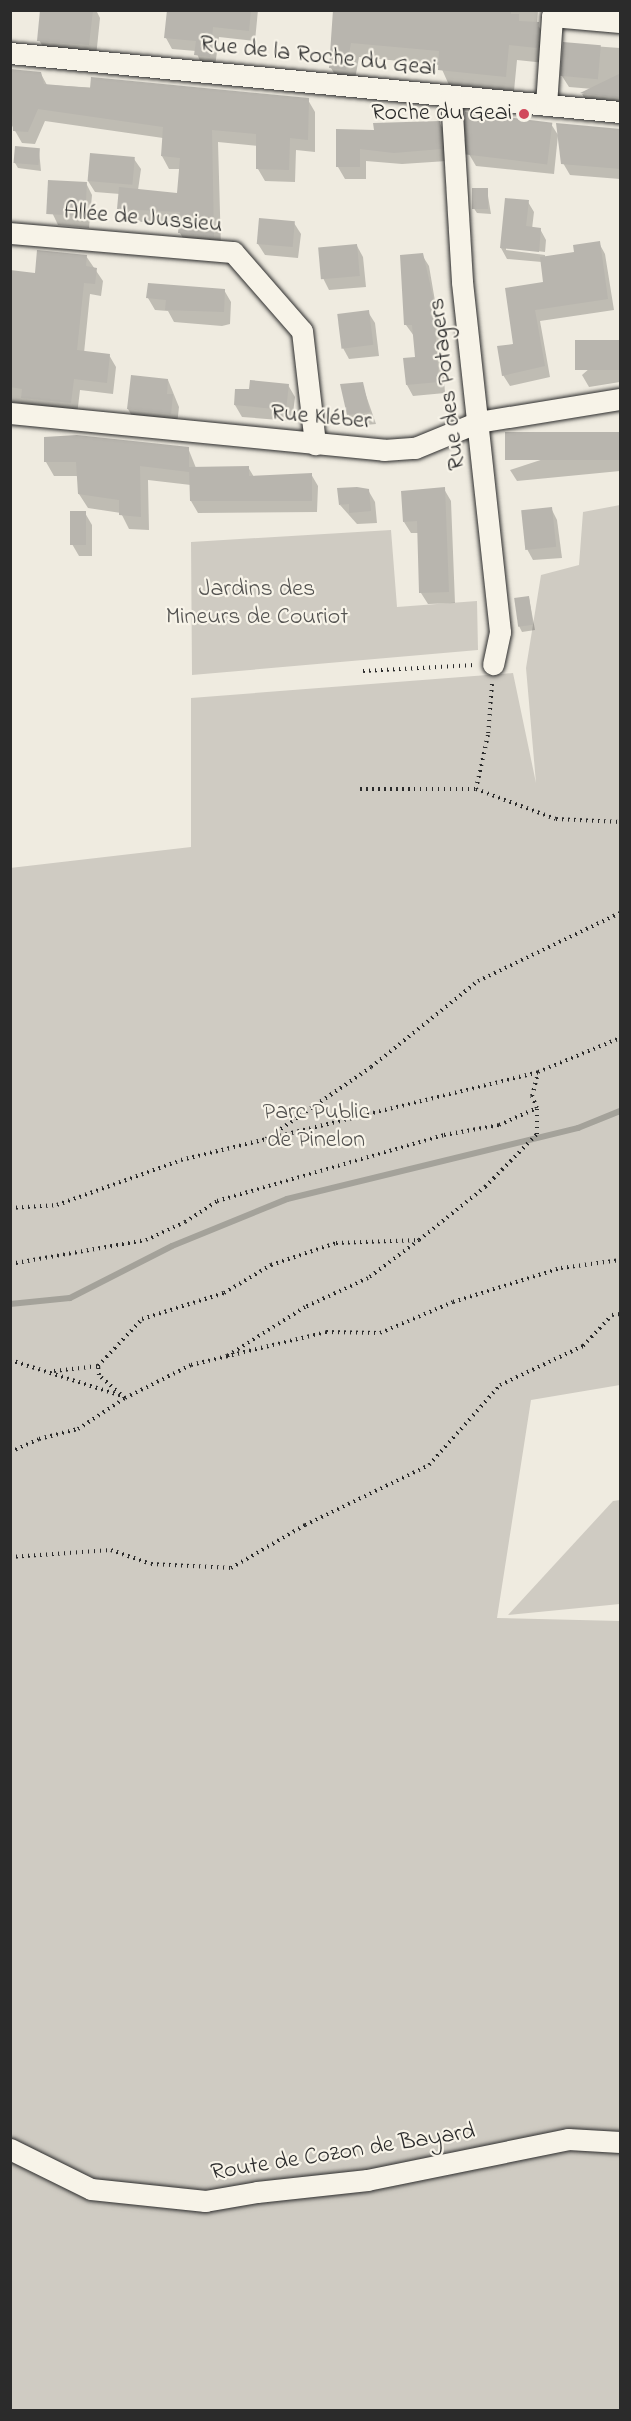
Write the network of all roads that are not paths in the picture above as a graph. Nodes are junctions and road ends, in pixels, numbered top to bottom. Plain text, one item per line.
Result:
1 (552, 13) edge
2 (621, 22) edge
3 (10, 53) edge
4 (451, 96) junction
5 (546, 105) junction
6 (621, 112) edge
7 (10, 233) edge
8 (621, 399) edge
9 (10, 413) edge
10 (478, 422) junction
11 (315, 444) junction
12 (493, 664) road end
13 (621, 2142) edge
14 (10, 2149) edge

1 - 2 street
1 - 5 street
3 - 4 street, Rue de la Roche du Geai
4 - 5 street, Rue de la Roche du Geai
4 - 10 street, Rue des Potagers
5 - 6 street, Rue de la Roche du Geai
7 - 11 street, Allée de Jussieu
8 - 10 street, Rue Kléber
9 - 11 street, Rue Kléber
10 - 11 street, Rue Kléber
10 - 12 street, Rue des Potagers
13 - 14 street, Route de Cozon de Bayard

